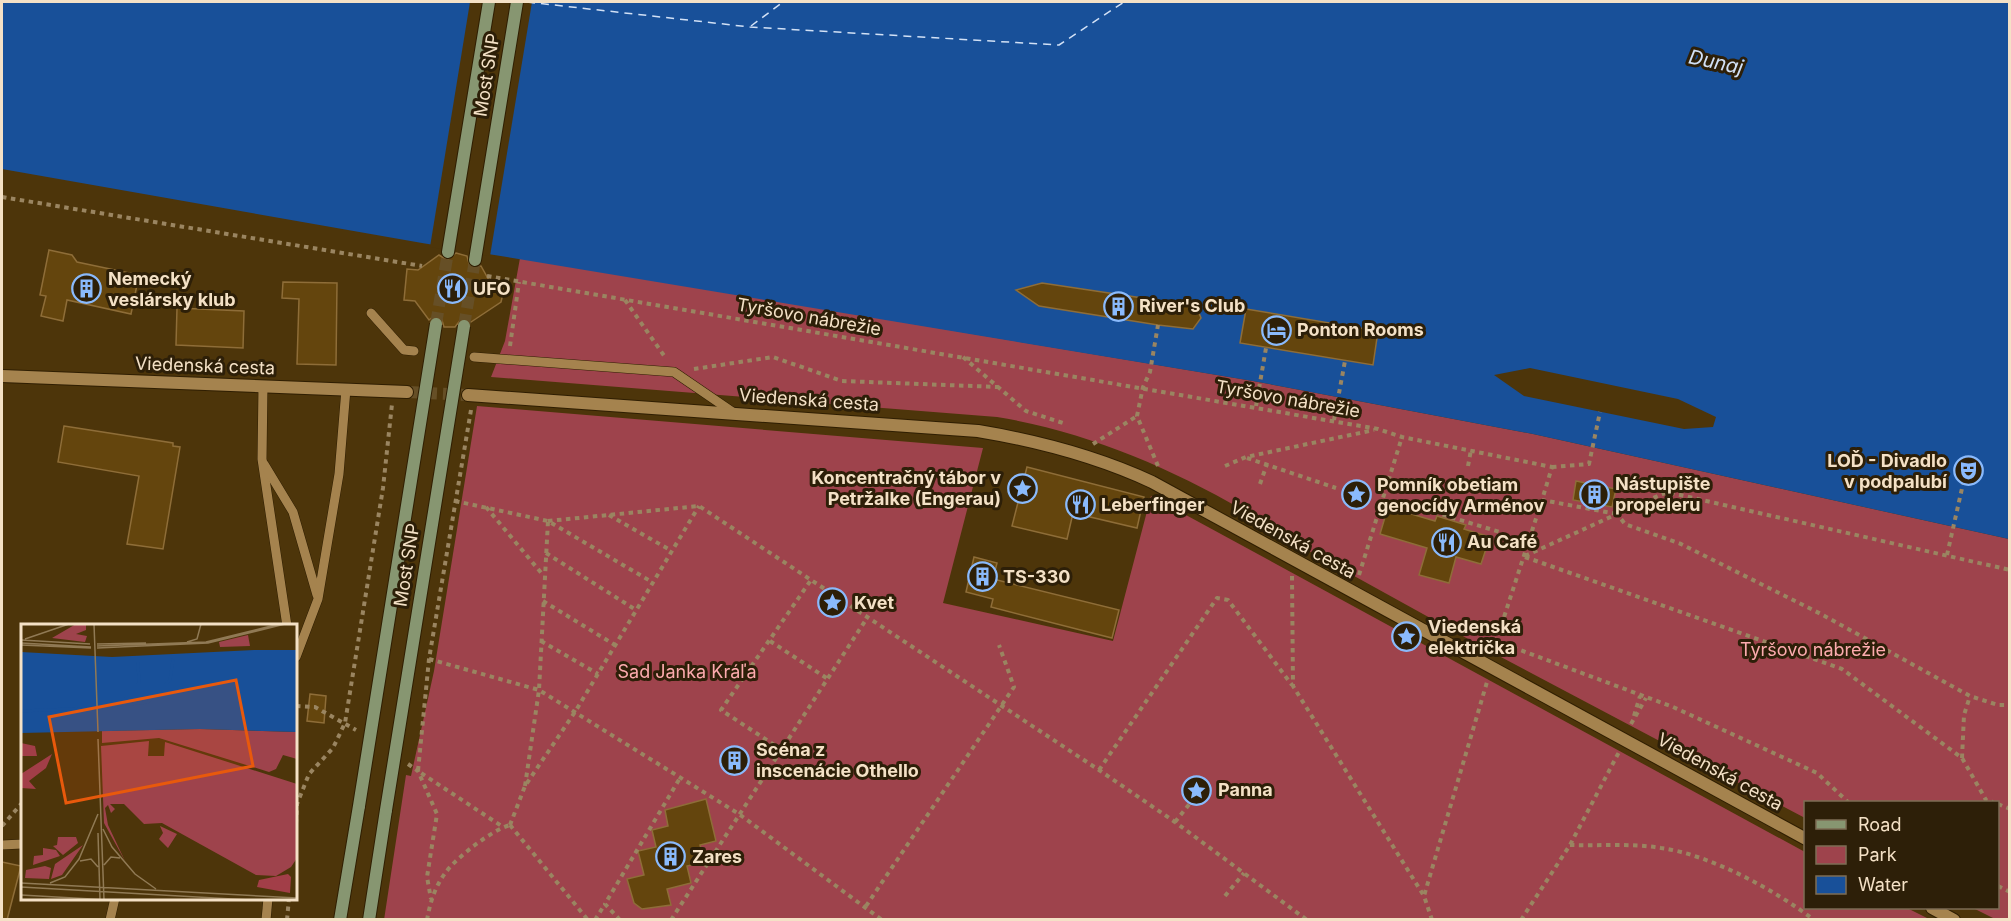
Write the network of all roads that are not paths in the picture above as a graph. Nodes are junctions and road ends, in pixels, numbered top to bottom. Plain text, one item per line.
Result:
1 (489, 2) edge
2 (517, 2) edge
3 (448, 252) tunnel mouth
4 (475, 260) tunnel mouth
5 (371, 313) dead end
6 (436, 324) tunnel mouth
7 (464, 326) tunnel mouth
8 (414, 351) dead end
9 (474, 357) dead end
10 (2, 375) edge
11 (263, 386) junction
12 (346, 389) junction
13 (407, 392) tunnel mouth
14 (470, 395) tunnel mouth
15 (734, 413) junction
16 (262, 459) junction
17 (318, 599) junction
18 (287, 624) edge
19 (297, 654) edge
20 (1804, 838) edge
21 (21, 844) edge
22 (2, 845) edge
23 (115, 900) edge
24 (268, 900) edge
25 (1934, 909) edge
26 (110, 920) edge
27 (266, 920) edge
28 (340, 920) edge
29 (369, 920) edge
30 (1954, 920) edge

1 - 3 main road, Most SNP
2 - 4 main road, Most SNP
5 - 8 lane
6 - 28 main road, Most SNP, bridge
7 - 29 main road, Most SNP, bridge
9 - 15 lane
10 - 11 street, Viedenská cesta
11 - 12 street, Viedenská cesta
11 - 16 lane
12 - 13 street, Viedenská cesta
12 - 17 lane
14 - 15 street, Viedenská cesta
15 - 20 street, Viedenská cesta
16 - 17 lane
16 - 18 lane
17 - 19 lane
21 - 22 lane
23 - 26 lane
24 - 27 lane
25 - 30 street

